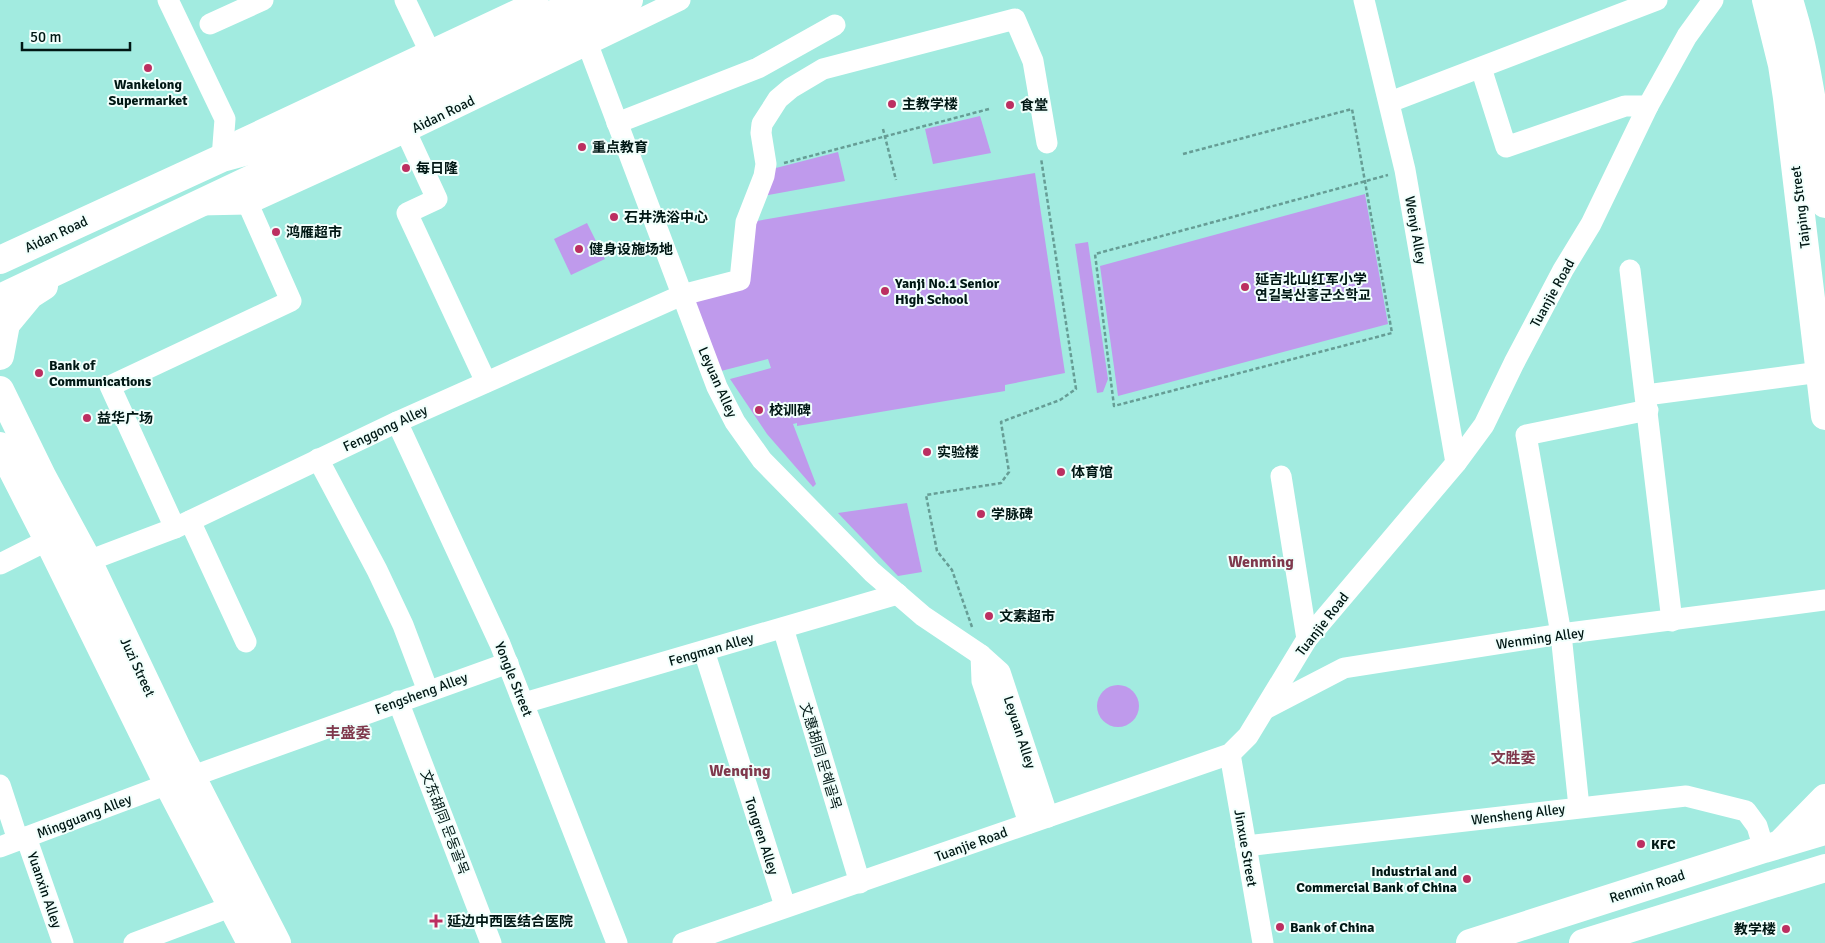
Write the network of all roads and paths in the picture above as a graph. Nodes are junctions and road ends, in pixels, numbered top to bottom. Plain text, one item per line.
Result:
1 (168, 0) edge
2 (263, 0) edge
3 (405, 0) edge
4 (538, 0) edge
5 (629, 0) edge
6 (680, 0) edge
7 (1364, 0) edge
8 (1657, 0) edge
9 (1713, 0) edge
10 (1766, 0) edge
11 (1789, 0) edge
12 (584, 22) edge
13 (210, 24) dead end
14 (835, 25) dead end
15 (429, 50) junction
16 (1482, 68) junction
17 (1390, 102) junction
18 (1648, 106) junction
19 (1819, 108) edge
20 (989, 109) dead end
21 (617, 123) junction
22 (883, 129) dead end
23 (406, 132) junction
24 (885, 136) junction
25 (1047, 143) joint
26 (1183, 154) dead end
27 (222, 158) junction
28 (765, 168) junction
29 (1405, 170) junction
30 (896, 180) dead end
31 (1366, 181) junction
32 (248, 204) junction
33 (1825, 204) edge
34 (199, 205) junction
35 (114, 208) junction
36 (48, 238) junction
37 (0, 239) edge
38 (126, 239) junction
39 (102, 250) junction
40 (0, 260) edge
41 (1630, 270) dead end
42 (682, 295) junction
43 (0, 298) edge
44 (0, 356) edge
45 (0, 361) edge
46 (1820, 372) junction
47 (486, 382) junction
48 (3, 395) edge
49 (1647, 402) junction
50 (1825, 416) edge
51 (397, 422) junction
52 (0, 446) edge
53 (318, 459) junction
54 (1456, 463) junction
55 (1280, 476) dead end
56 (183, 524) junction
57 (48, 540) junction
58 (88, 561) junction
59 (0, 564) edge
60 (898, 594) junction
61 (1825, 600) edge
62 (1672, 621) junction
63 (783, 628) junction
64 (1561, 634) junction
65 (1307, 639) junction
66 (246, 642) dead end
67 (704, 651) junction
68 (981, 655) junction
69 (508, 663) junction
70 (428, 691) junction
71 (398, 701) junction
72 (524, 703) junction
73 (1265, 709) junction
74 (1230, 754) junction
75 (180, 780) junction
76 (0, 785) edge
77 (1825, 798) edge
78 (1579, 807) junction
79 (1038, 820) junction
80 (1825, 832) edge
81 (15, 842) edge
82 (1246, 846) junction
83 (1772, 846) junction
84 (1825, 868) edge
85 (1825, 882) edge
86 (860, 883) junction
87 (1775, 884) junction
88 (233, 906) junction
89 (785, 906) junction
90 (63, 943) edge
91 (134, 943) edge
92 (251, 943) edge
93 (277, 943) edge
94 (491, 943) edge
95 (617, 943) edge
96 (683, 943) edge
97 (1263, 943) edge
98 (1470, 943) edge
99 (1583, 943) edge

1 - 27 street
2 - 13 street
3 - 15 street
4 - 15 street, Aidan Road
5 - 12 main road, Aidan Road
6 - 12 street, Aidan Road
7 - 17 street, Wenyi Alley
8 - 16 street
9 - 18 street, Tuanjie Road
10 - 46 main road, Taiping Street
11 - 19 main road, Taiping Street
12 - 21 street, Leyuan Alley
12 - 23 street, Aidan Road
12 - 27 main road, Aidan Road
12 - 34 main road, Aidan Road
14 - 21 street
15 - 27 street, Aidan Road
16 - 17 street
16 - 18 street
17 - 29 street, Wenyi Alley
18 - 54 street, Tuanjie Road
19 - 33 main road, Taiping Street
20 - 24 path
21 - 42 street, Leyuan Alley
22 - 24 path
23 - 32 street, Aidan Road
23 - 47 street
24 - 28 path
24 - 30 path
25 - 28 street
25 - 68 path
26 - 31 path
27 - 35 main road, Aidan Road
28 - 42 street, Fenggong Alley
29 - 31 path
29 - 54 street, Wenyi Alley
31 - 31 path
32 - 34 street, Aidan Road
32 - 56 street
34 - 38 main road, Aidan Road
35 - 36 main road, Aidan Road
35 - 38 main road
36 - 37 main road
36 - 40 main road, Aidan Road
38 - 39 main road, Aidan Road
39 - 43 main road, Aidan Road
39 - 44 main road
41 - 49 street
42 - 47 street, Fenggong Alley
42 - 60 street, Leyuan Alley
45 - 48 main road, Juzi Street
46 - 49 street
46 - 50 main road, Taiping Street
47 - 51 street, Fenggong Alley
48 - 58 main road, Juzi Street
49 - 62 street
49 - 64 street
51 - 53 street, Fenggong Alley
51 - 69 street, Yongle Street
52 - 57 main road, Juzi Street
53 - 56 street, Fenggong Alley
53 - 70 street
54 - 65 street, Tuanjie Road
55 - 65 street
56 - 58 street, Fenggong Alley
56 - 66 street
57 - 59 street
57 - 75 main road, Juzi Street
58 - 75 main road, Juzi Street
60 - 63 street, Fengman Alley
60 - 68 street, Leyuan Alley
61 - 62 street, Wenming Alley
62 - 64 street, Wenming Alley
63 - 67 street, Fengman Alley
63 - 86 street, 文惠胡同 문혜골목
64 - 73 street, Wenming Alley
64 - 78 street
65 - 73 street, Tuanjie Road
67 - 72 street, Fengman Alley
67 - 89 street, Tongren Alley
68 - 79 street, Leyuan Alley
69 - 70 street, Fengsheng Alley
69 - 72 street, Yongle Street
70 - 71 street, Fengsheng Alley
71 - 75 street, Fengsheng Alley
71 - 94 street, 文东胡同 문동골목
72 - 95 street, Yongle Street
73 - 74 street, Tuanjie Road
74 - 79 street, Tuanjie Road
74 - 82 street, Jinxue Street
75 - 81 street, Mingguang Alley
75 - 88 main road, Juzi Street
75 - 93 main road, Juzi Street
76 - 81 street, Yuanxin Alley
77 - 83 main road
78 - 82 street, Wensheng Alley
78 - 83 street, Wensheng Alley
79 - 86 street, Tuanjie Road
80 - 83 main road, Renmin Road
81 - 90 street, Yuanxin Alley
82 - 97 street, Jinxue Street
83 - 98 main road, Renmin Road
84 - 87 main road
85 - 87 main road
86 - 89 street, Tuanjie Road
87 - 99 main road
88 - 91 street
88 - 92 main road, Juzi Street
89 - 96 street, Tuanjie Road

